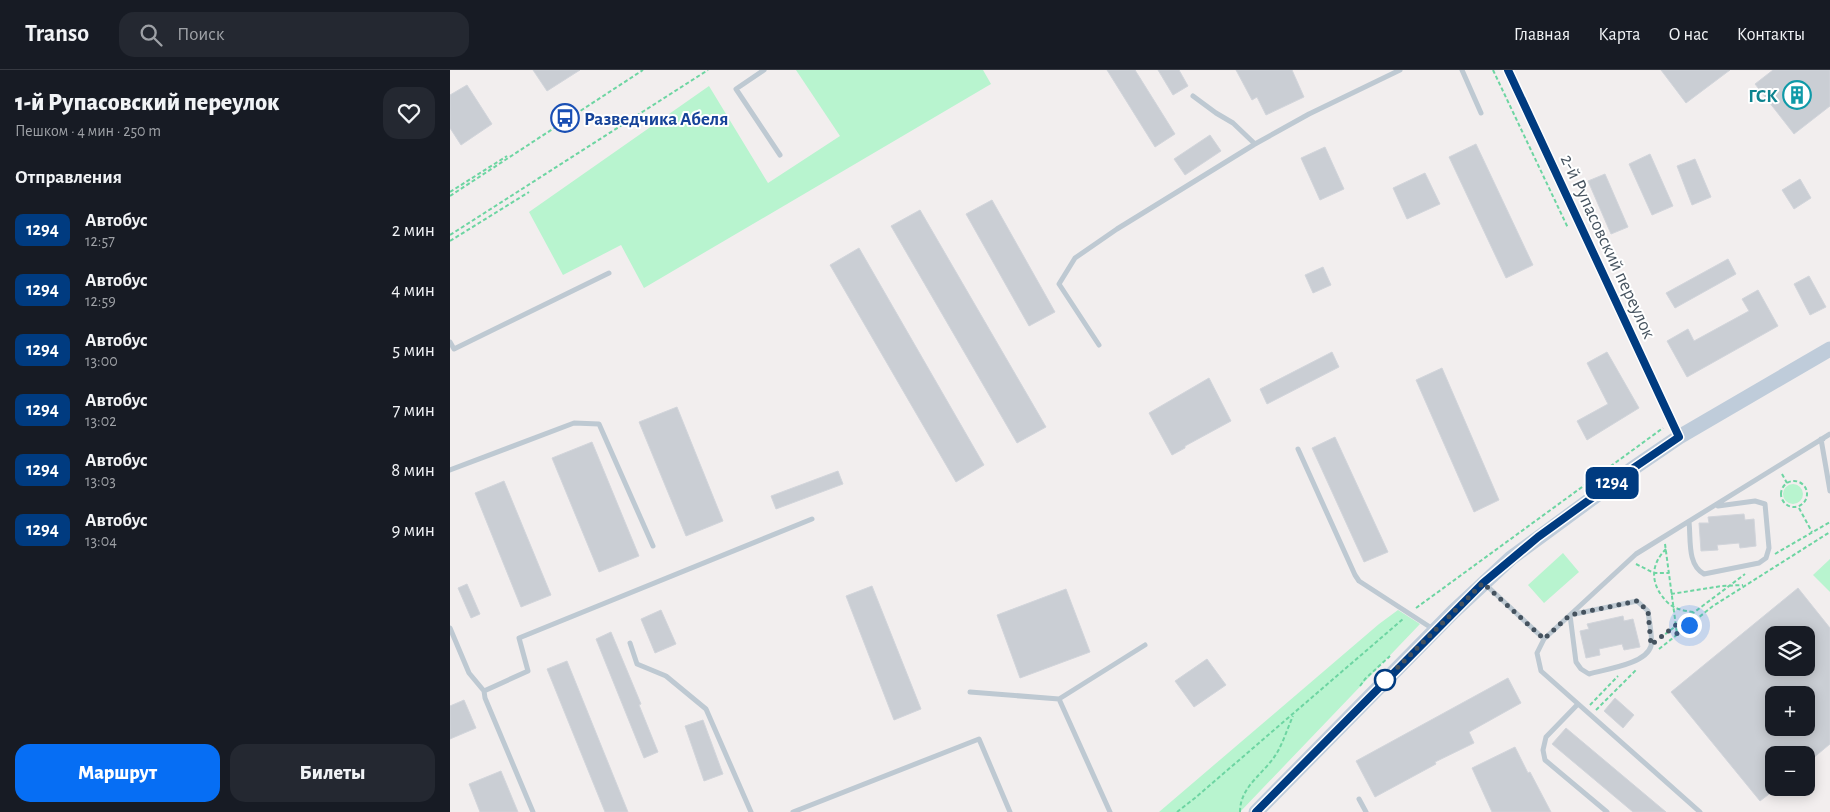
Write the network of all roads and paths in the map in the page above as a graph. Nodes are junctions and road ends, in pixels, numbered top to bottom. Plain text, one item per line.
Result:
1 (643, 70) edge
2 (708, 70) edge
3 (764, 70) edge
4 (1400, 70) edge
5 (1462, 70) edge
6 (1493, 70) edge
7 (1508, 70) edge
8 (1193, 96) dead end
9 (1481, 113) dead end
10 (1255, 144) junction
11 (780, 155) dead end
12 (507, 156) dead end
13 (529, 192) dead end
14 (450, 194) edge
15 (1570, 231) dead end
16 (450, 234) edge
17 (450, 241) edge
18 (609, 273) dead end
19 (450, 342) edge
20 (1099, 345) dead end
21 (1830, 349) edge
22 (1664, 427) dead end
23 (1830, 436) edge
24 (1679, 437) junction
25 (1822, 439) junction
26 (1298, 449) dead end
27 (1778, 467) junction
28 (450, 470) edge
29 (1787, 483) junction
30 (1830, 491) edge
31 (1715, 506) junction
32 (1798, 507) junction
33 (812, 520) dead end
34 (1689, 522) junction
35 (1830, 522) edge
36 (1812, 532) junction
37 (1830, 532) edge
38 (1664, 537) junction
39 (653, 546) dead end
40 (1666, 549) junction
41 (1631, 559) junction
42 (1759, 563) junction
43 (1654, 573) junction
44 (1669, 573) junction
45 (1483, 583) junction
46 (1746, 585) junction
47 (1730, 586) junction
48 (1671, 594) junction
49 (1673, 607) junction
50 (1693, 612) junction
51 (1410, 613) junction
52 (1570, 615) junction
53 (1676, 625) junction
54 (450, 628) edge
55 (1434, 630) junction
56 (1677, 634) junction
57 (1544, 639) junction
58 (630, 644) dead end
59 (1145, 645) dead end
60 (1651, 645) junction
61 (1656, 652) dead end
62 (1639, 663) junction
63 (484, 691) junction
64 (970, 692) dead end
65 (1059, 699) junction
66 (1578, 704) junction
67 (1585, 710) junction
68 (1294, 713) junction
69 (1591, 715) junction
70 (1359, 799) dead end
71 (533, 812) edge
72 (750, 812) edge
73 (793, 812) edge
74 (1010, 812) edge
75 (1110, 812) edge
76 (1177, 812) edge
77 (1240, 812) edge
78 (1256, 812) edge
79 (1366, 812) edge
80 (1607, 812) edge
81 (1700, 812) edge

1 - 14 path
2 - 16 path
3 - 11 lane
4 - 10 lane
5 - 9 lane
6 - 15 path
7 - 24 street, 2-й Рупасовский переулок
8 - 10 lane
10 - 20 lane
12 - 14 path
13 - 17 path
18 - 19 lane
21 - 24 street
22 - 51 path
23 - 25 lane
24 - 45 street
25 - 27 lane
25 - 30 lane
26 - 51 lane
27 - 29 path
27 - 31 lane
28 - 39 lane
29 - 32 path
29 - 32 path
31 - 34 lane
31 - 42 lane
32 - 36 path
33 - 63 lane
34 - 38 lane
34 - 42 lane
35 - 36 path
36 - 42 path
37 - 46 path
38 - 40 path
38 - 41 lane
40 - 43 path
40 - 44 path
41 - 43 path
41 - 52 lane
42 - 47 path
43 - 44 path
43 - 49 path
44 - 48 path
45 - 55 street
45 - 57 lane
46 - 47 path
46 - 56 path
47 - 48 path
47 - 50 path
48 - 49 path
49 - 50 path
49 - 53 path
50 - 53 path
51 - 55 lane
51 - 68 path
52 - 57 lane
52 - 60 lane
52 - 62 lane
53 - 56 path
53 - 60 path
54 - 63 lane
55 - 78 street
56 - 61 path
57 - 66 lane
58 - 72 lane
59 - 65 lane
60 - 62 lane
62 - 67 path
62 - 69 path
63 - 71 lane
64 - 65 lane
65 - 75 lane
66 - 67 lane
66 - 80 lane
67 - 69 lane
68 - 76 path
68 - 77 path
69 - 81 lane
70 - 79 lane
73 - 74 lane

